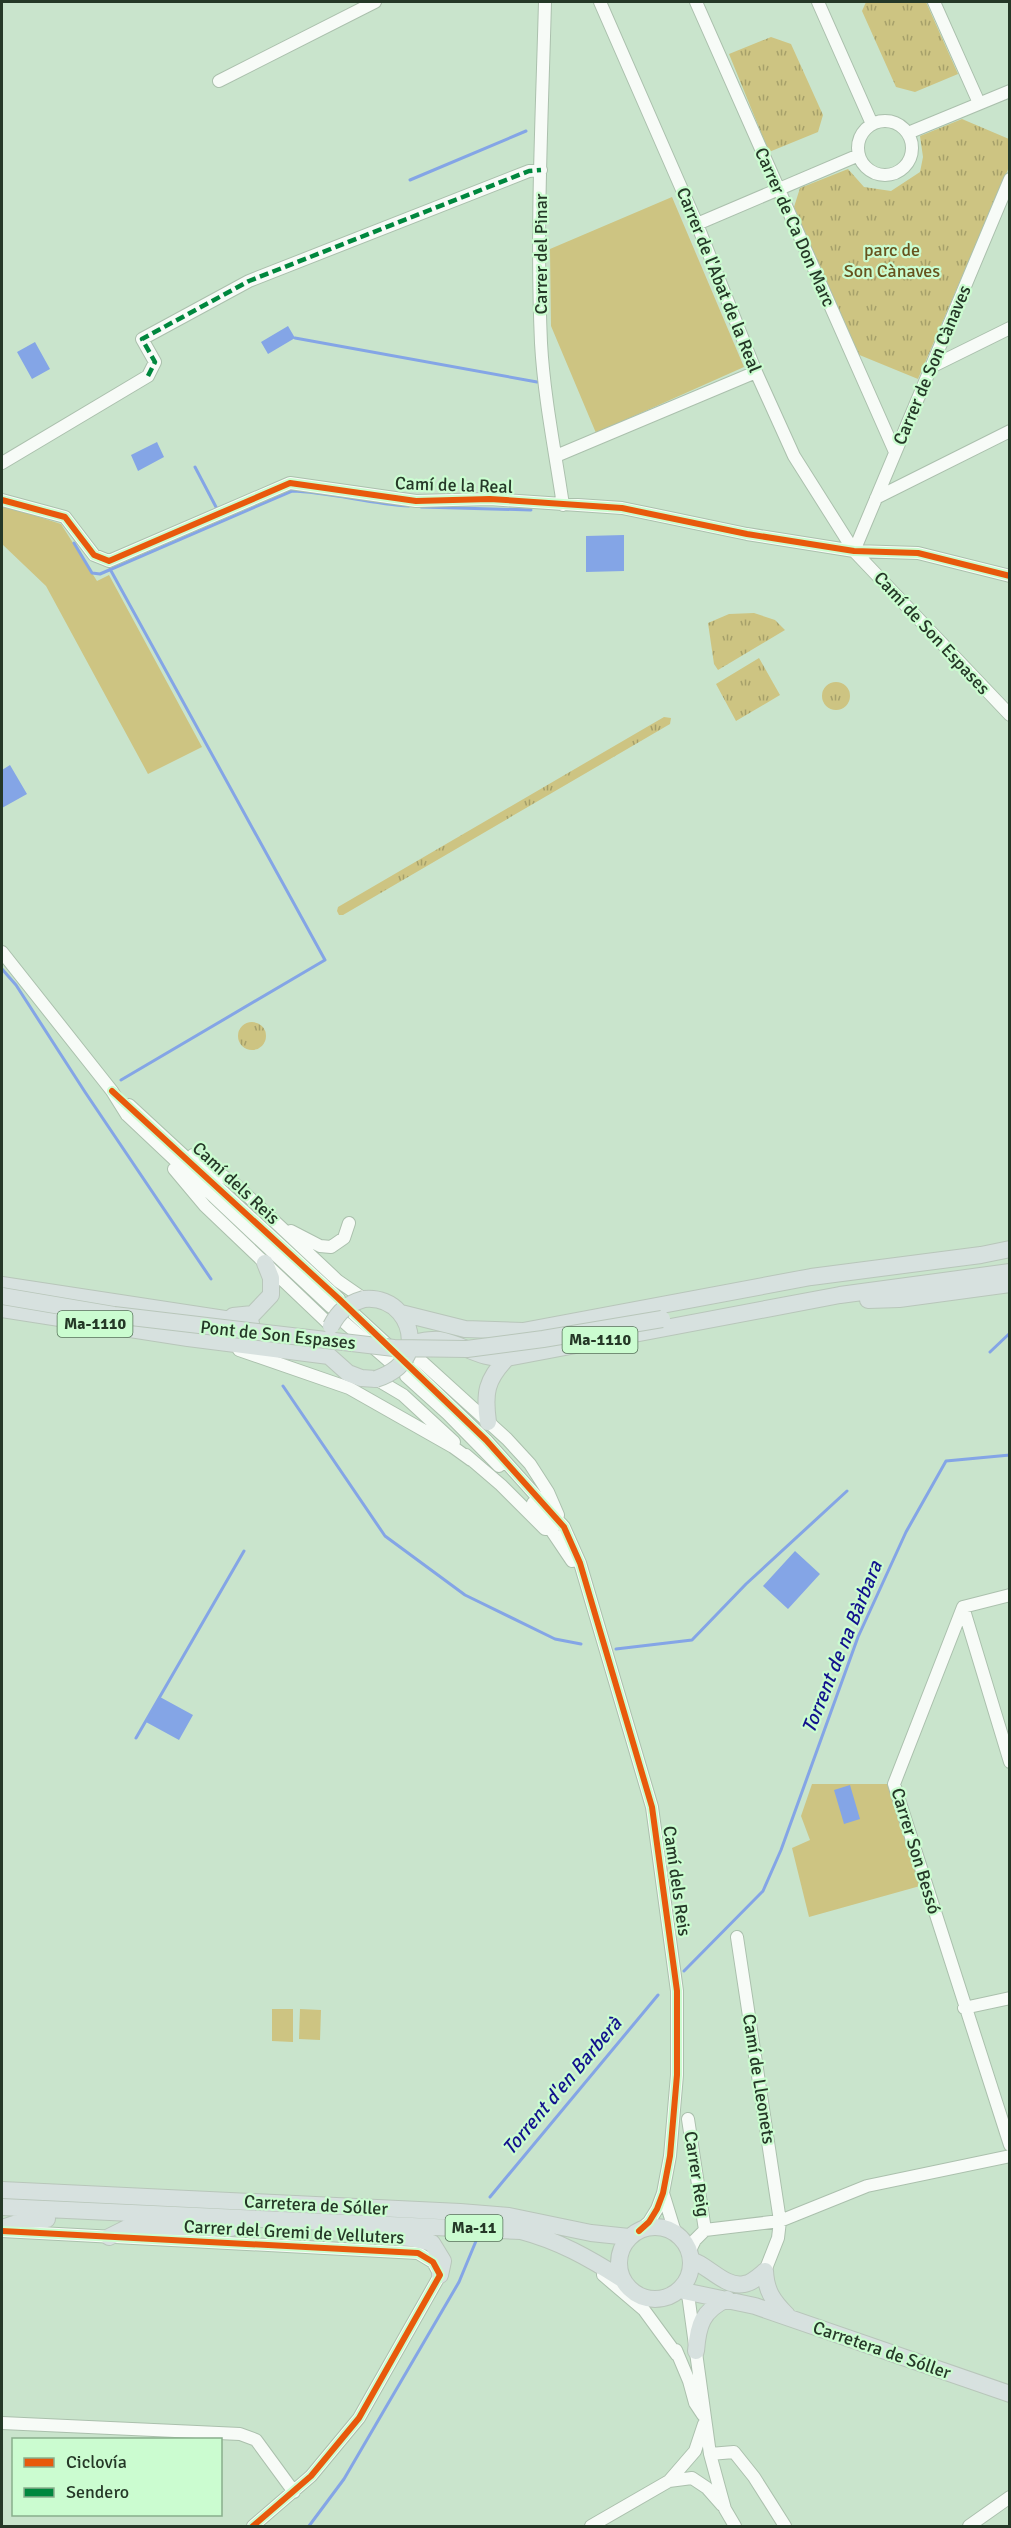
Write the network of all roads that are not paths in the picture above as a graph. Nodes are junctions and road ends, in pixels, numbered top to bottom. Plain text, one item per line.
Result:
1 (375, 2) edge
2 (545, 2) edge
3 (600, 2) edge
4 (696, 2) edge
5 (818, 2) edge
6 (933, 2) edge
7 (219, 81) dead end
8 (1010, 91) edge
9 (979, 103) junction
10 (872, 124) junction
11 (908, 133) junction
12 (859, 155) junction
13 (540, 170) junction
14 (1010, 179) edge
15 (778, 190) junction
16 (696, 224) junction
17 (1010, 328) edge
18 (931, 367) junction
19 (756, 372) junction
20 (1010, 431) edge
21 (895, 452) junction
22 (556, 456) junction
23 (2, 463) edge
24 (876, 498) junction
25 (2, 500) edge
26 (562, 505) junction
27 (854, 551) junction
28 (1010, 576) edge
29 (1010, 715) edge
30 (2, 952) edge
31 (167, 1147) junction
32 (275, 1221) junction
33 (349, 1223) dead end
34 (1010, 1249) edge
35 (1010, 1259) edge
36 (265, 1263) junction
37 (1010, 1272) edge
38 (1010, 1284) edge
39 (2, 1285) edge
40 (837, 1288) junction
41 (2, 1296) edge
42 (364, 1299) junction
43 (693, 1300) junction
44 (335, 1303) dead end
45 (792, 1305) junction
46 (2, 1309) edge
47 (401, 1313) junction
48 (189, 1315) junction
49 (340, 1324) junction
50 (219, 1341) junction
51 (402, 1352) junction
52 (507, 1358) junction
53 (336, 1361) junction
54 (376, 1379) junction
55 (488, 1422) junction
56 (471, 1460) junction
57 (564, 1527) junction
58 (565, 1549) junction
59 (585, 1582) junction
60 (1010, 1595) edge
61 (963, 1607) junction
62 (1010, 1762) edge
63 (737, 1936) dead end
64 (1010, 1998) edge
65 (964, 2008) junction
66 (688, 2119) dead end
67 (1010, 2145) edge
68 (1010, 2156) edge
69 (2, 2190) edge
70 (663, 2193) junction
71 (2, 2207) edge
72 (126, 2213) junction
73 (270, 2220) junction
74 (314, 2222) junction
75 (780, 2222) junction
76 (2, 2230) edge
77 (705, 2230) junction
78 (675, 2232) junction
79 (634, 2234) junction
80 (109, 2237) junction
81 (690, 2258) junction
82 (765, 2271) junction
83 (440, 2275) junction
84 (626, 2285) junction
85 (685, 2288) junction
86 (727, 2299) junction
87 (755, 2306) junction
88 (790, 2318) junction
89 (696, 2351) junction
90 (677, 2355) junction
91 (1010, 2394) edge
92 (703, 2419) junction
93 (2, 2423) edge
94 (710, 2454) junction
95 (669, 2481) junction
96 (294, 2492) junction
97 (1010, 2497) edge
98 (725, 2509) junction
99 (253, 2526) edge
100 (591, 2526) edge
101 (735, 2526) edge
102 (785, 2526) edge
103 (969, 2526) edge

1 - 7 street
2 - 13 street, Carrer del Pinar
3 - 16 street, Carrer de l'Abat de la Real
4 - 15 street, Carrer de Ca Don Marc
5 - 10 street
6 - 9 street
8 - 9 street
9 - 11 street
10 - 11 street
10 - 12 street
11 - 12 street
12 - 15 street
13 - 22 street, Carrer del Pinar
13 - 23 street
14 - 18 street, Carrer de Son Cànaves
15 - 16 street
15 - 21 street, Carrer de Ca Don Marc
16 - 19 street, Carrer de l'Abat de la Real
17 - 18 street
18 - 21 street, Carrer de Son Cànaves
19 - 22 street
19 - 27 street, Carrer de l'Abat de la Real
20 - 24 street
21 - 24 street, Carrer de Son Cànaves
22 - 26 street, Carrer del Pinar
24 - 27 street, Carrer de Son Cànaves
25 - 26 street, Camí de la Real
26 - 27 street, Camí de la Real
27 - 28 street, Camí de la Real
27 - 29 street, Camí de Son Espases
30 - 31 street, Camí dels Reis
31 - 32 street
31 - 36 street
31 - 44 street, Camí dels Reis
32 - 33 street
32 - 42 street
34 - 43 main road
35 - 40 main road, Ma-1110
36 - 48 main road
36 - 49 street
37 - 40 main road, Ma-1110
38 - 45 main road
39 - 48 main road, Ma-1110
40 - 41 main road, Pont de Son Espases / Ma-1110, bridge
40 - 43 main road, Ma-1110
40 - 45 main road, Ma-1110
42 - 47 main road, Ma-1110
42 - 49 main road, bridge
43 - 47 main road, Ma-1110
45 - 52 main road, Ma-1110
46 - 50 main road, Ma-1110
47 - 51 main road
48 - 49 main road, Ma-1110
49 - 51 street
49 - 53 main road
50 - 53 main road, Ma-1110
50 - 56 street
51 - 52 main road, Ma-1110
51 - 54 main road, bridge
51 - 55 street
52 - 55 main road
53 - 54 main road, Ma-1110
54 - 56 street
55 - 57 street
56 - 58 street
57 - 58 street, Camí dels Reis
57 - 59 street, Camí dels Reis
58 - 59 street, Camí dels Reis
59 - 70 street, Camí dels Reis
60 - 61 street
61 - 62 street
61 - 65 street, Carrer Son Bessó
63 - 75 street, Camí de Lleonets
64 - 65 street
65 - 67 street, Carrer Son Bessó
66 - 77 street, Carrer Reig
68 - 75 street
69 - 79 main road, Carretera de Sóller / Ma-11
70 - 78 street
70 - 79 street
71 - 72 main road, Carretera de Sóller / Ma-11
72 - 73 main road, Carretera de Sóller / Ma-11
72 - 76 main road
73 - 74 main road, Carretera de Sóller / Ma-11
73 - 80 main road
74 - 83 main road
74 - 84 main road, Carretera de Sóller / Ma-11
74 - 90 street
75 - 77 street
75 - 82 street
76 - 80 street
77 - 81 street
78 - 79 main road, Ma-11
78 - 81 main road, Ma-11
79 - 84 main road
80 - 83 street, Carrer del Gremi de Velluters
81 - 82 main road
81 - 85 main road
81 - 87 main road, Ma-11
82 - 88 main road
83 - 96 street
84 - 85 main road, Ma-11
84 - 90 street
85 - 86 main road, Ma-11
85 - 89 street
86 - 87 main road, Ma-11
86 - 89 main road
87 - 88 main road, Carretera de Sóller / Ma-11
88 - 91 main road, Carretera de Sóller / Ma-11
89 - 92 street
90 - 92 street
92 - 94 street
92 - 95 street
93 - 96 street
94 - 98 street
94 - 102 street
95 - 98 street
95 - 100 street
96 - 99 street
97 - 103 street
98 - 101 street

